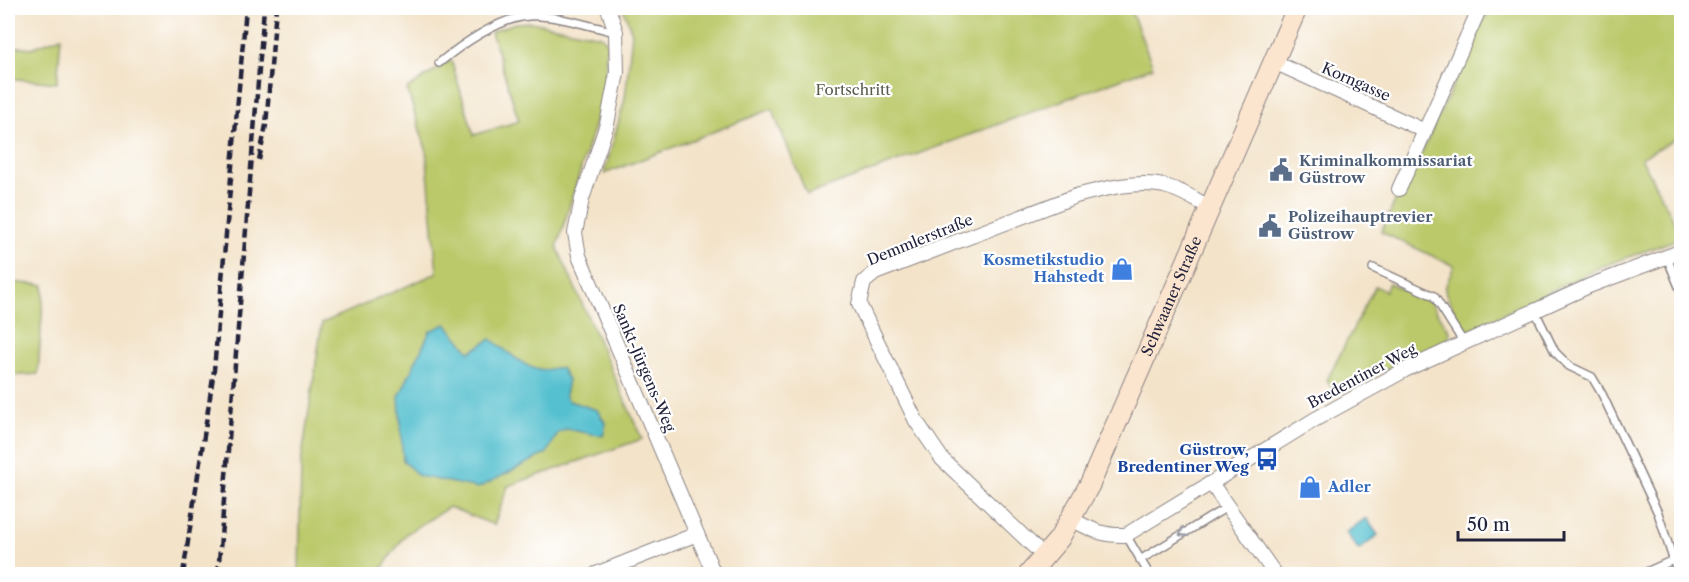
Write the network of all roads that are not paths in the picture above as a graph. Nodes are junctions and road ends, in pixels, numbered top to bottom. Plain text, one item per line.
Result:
1 (608, 8) edge
2 (1297, 8) edge
3 (1482, 8) edge
4 (616, 32) junction
5 (1274, 62) junction
6 (439, 63) dead end
7 (1425, 131) junction
8 (1399, 189) dead end
9 (1211, 208) junction
10 (1682, 250) edge
11 (1666, 255) junction
12 (1373, 268) dead end
13 (1682, 294) edge
14 (1534, 311) junction
15 (1464, 343) junction
16 (1211, 483) junction
17 (1227, 507) junction
18 (1071, 519) junction
19 (697, 534) junction
20 (1126, 535) junction
21 (1045, 557) junction
22 (1140, 560) junction
23 (1673, 560) junction
24 (596, 574) edge
25 (714, 574) edge
26 (1029, 574) edge
27 (1149, 574) edge
28 (1275, 574) edge
29 (1642, 574) edge
30 (1678, 574) edge

1 - 4 street, Sankt-Jürgens-Weg
2 - 5 main road, Schwaaner Straße
3 - 7 street
4 - 6 lane
4 - 19 street, Sankt-Jürgens-Weg
5 - 7 street, Korngasse
5 - 9 main road, Schwaaner Straße
7 - 8 street
9 - 18 main road, Schwaaner Straße
9 - 21 street, Demmlerstraße
10 - 11 street, Bredentiner Weg
11 - 13 lane
11 - 14 street, Bredentiner Weg
12 - 15 lane
14 - 15 street, Bredentiner Weg
14 - 23 lane
15 - 16 street, Bredentiner Weg
16 - 17 street
16 - 20 street, Bredentiner Weg
17 -> 22 lane
17 - 28 street
18 - 20 street
18 - 21 main road, Schwaaner Straße
19 - 24 street
19 - 25 street, Sankt-Jürgens-Weg
20 - 22 lane
21 - 26 main road, Schwaaner Straße
22 - 27 lane
23 - 29 lane
23 - 30 lane

